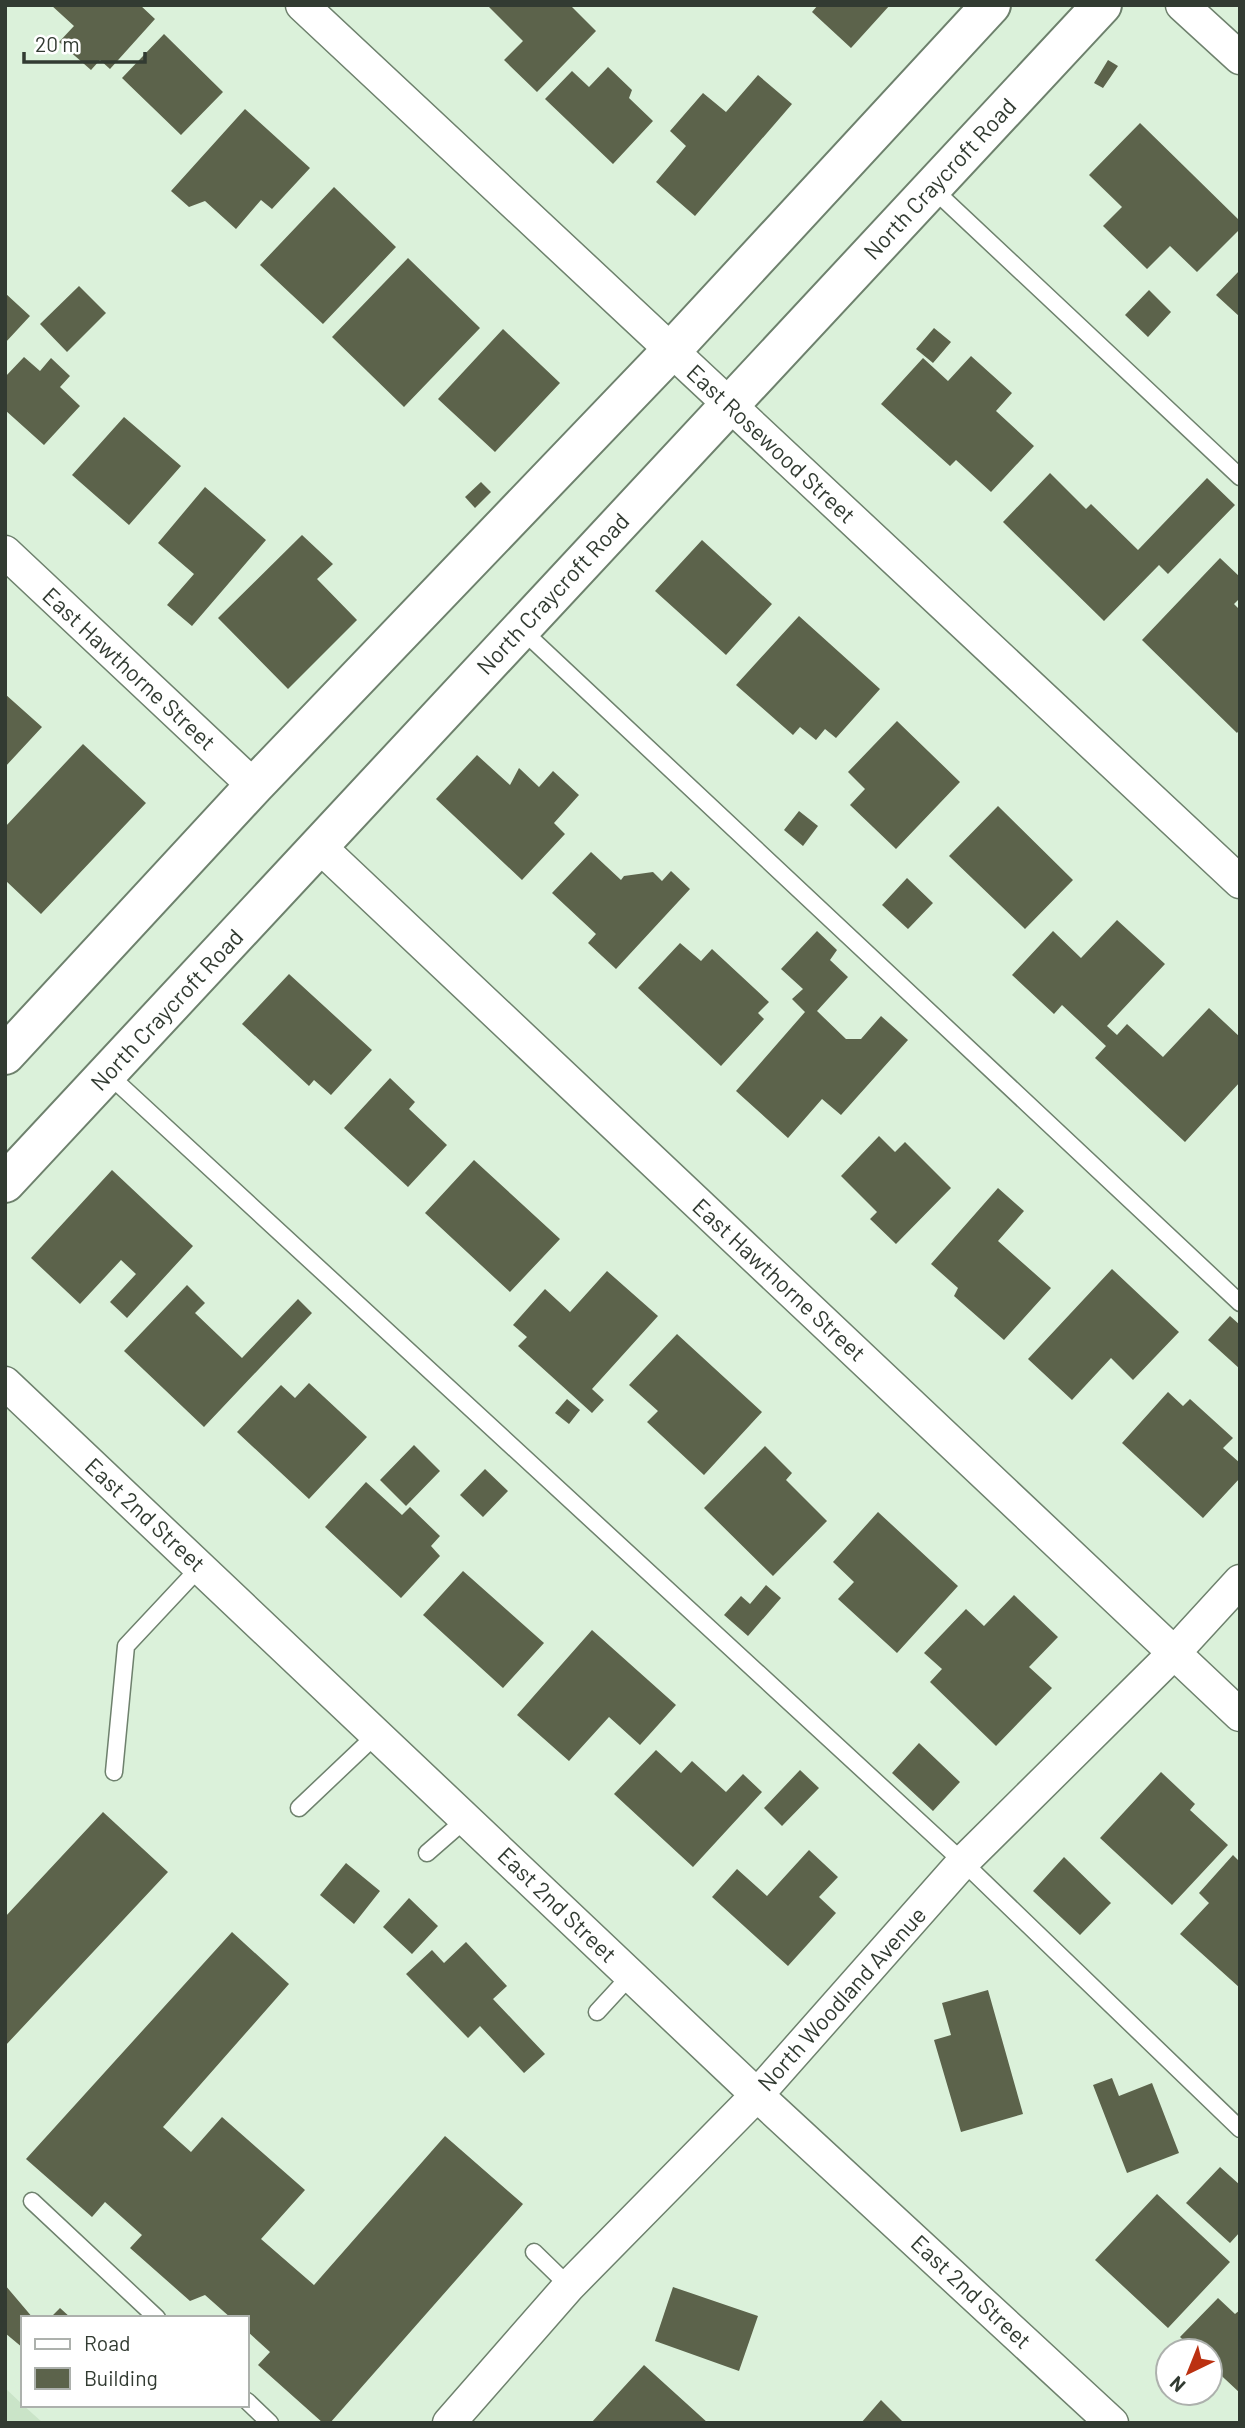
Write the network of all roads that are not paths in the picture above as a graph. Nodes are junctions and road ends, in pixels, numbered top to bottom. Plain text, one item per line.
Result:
1 (303, 5) edge
2 (991, 5) edge
3 (1102, 5) edge
4 (1182, 5) edge
5 (1240, 58) edge
6 (932, 188) junction
7 (671, 351) junction
8 (730, 405) junction
9 (1240, 477) edge
10 (5, 552) edge
11 (521, 629) junction
12 (254, 786) junction
13 (319, 846) junction
14 (1240, 882) edge
15 (5, 1055) edge
16 (108, 1074) junction
17 (5, 1183) edge
18 (1240, 1303) edge
19 (5, 1383) edge
20 (200, 1567) junction
21 (1240, 1581) edge
22 (1174, 1653) junction
23 (1240, 1715) edge
24 (376, 1735) junction
25 (114, 1772) dead end
26 (299, 1808) dead end
27 (466, 1819) junction
28 (427, 1853) dead end
29 (963, 1862) junction
30 (631, 1975) junction
31 (597, 2012) dead end
32 (757, 2095) junction
33 (1240, 2129) edge
34 (32, 2201) dead end
35 (534, 2252) dead end
36 (569, 2286) junction
37 (155, 2316) edge
38 (248, 2402) edge
39 (270, 2423) edge
40 (449, 2423) edge
41 (1112, 2423) edge

1 - 7 street, East Rosewood Street
2 - 7 main road
3 - 6 main road, North Craycroft Road
4 - 5 street
6 - 8 main road, North Craycroft Road
6 - 9 lane
7 - 8 street, East Rosewood Street
7 - 12 main road
8 - 11 main road, North Craycroft Road
8 - 14 street, East Rosewood Street
10 - 12 street, East Hawthorne Street
11 - 13 main road, North Craycroft Road
11 - 18 lane
12 - 15 main road
13 - 16 main road, North Craycroft Road
13 - 22 street, East Hawthorne Street
16 - 17 main road, North Craycroft Road
16 - 29 lane
19 - 20 street, East 2nd Street
20 - 24 street, East 2nd Street
20 - 25 lane
21 - 22 street, North Woodland Avenue
22 - 23 street, East Hawthorne Street
22 - 29 street, North Woodland Avenue
24 - 26 lane
24 - 27 street, East 2nd Street
27 - 28 lane
27 - 30 street, East 2nd Street
29 - 32 street, North Woodland Avenue
29 - 33 lane
30 - 31 lane
30 - 32 street, East 2nd Street
32 - 36 street, North Woodland Avenue
32 - 41 street, East 2nd Street
34 - 37 lane
35 - 36 lane
36 - 40 street, North Woodland Avenue
38 - 39 lane

